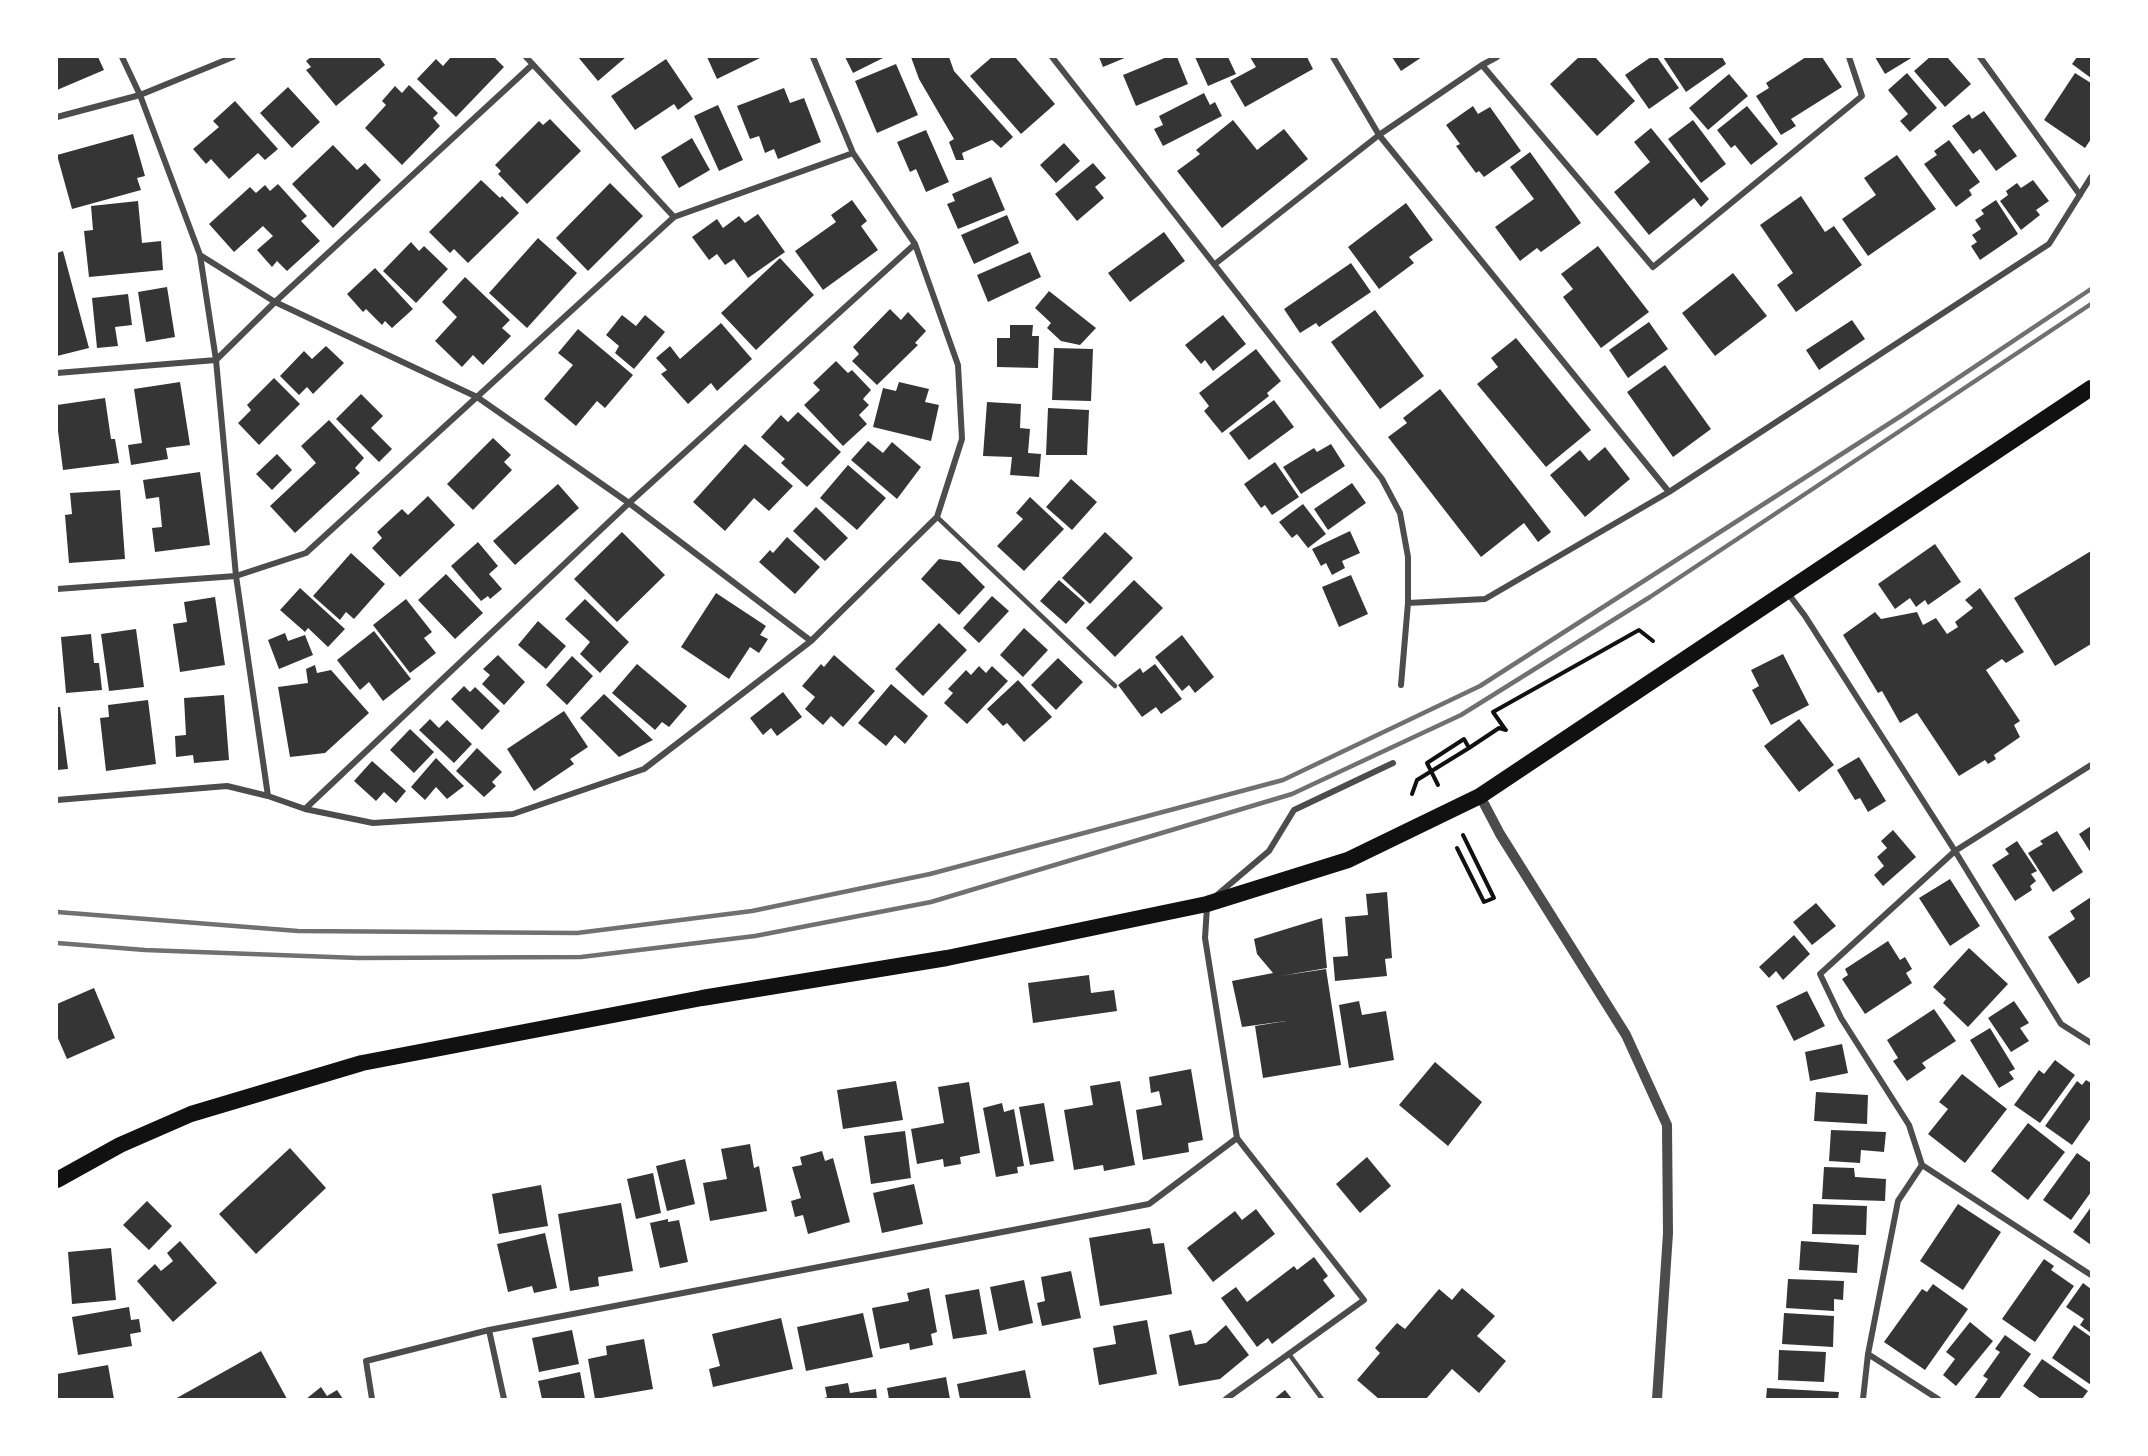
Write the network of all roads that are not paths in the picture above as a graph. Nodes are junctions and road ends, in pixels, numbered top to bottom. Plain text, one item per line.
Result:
1 (122, 57) edge
2 (233, 57) edge
3 (525, 57) edge
4 (813, 57) edge
5 (1052, 57) edge
6 (1333, 57) edge
7 (1497, 57) edge
8 (1849, 57) edge
9 (1980, 57) edge
10 (532, 65) junction
11 (1482, 65) junction
12 (140, 94) junction
13 (57, 117) edge
14 (1379, 135) junction
15 (853, 153) junction
16 (2091, 177) edge
17 (2080, 195) junction
18 (674, 217) junction
19 (915, 244) junction
20 (200, 255) junction
21 (1215, 264) junction
22 (274, 302) junction
23 (216, 360) junction
24 (57, 373) edge
25 (2091, 388) edge
26 (477, 397) junction
27 (1669, 492) junction
28 (629, 503) junction
29 (937, 518) junction
30 (236, 576) junction
31 (57, 589) edge
32 (1787, 592) junction
33 (1408, 603) junction
34 (811, 641) junction
35 (1401, 685) dead end
36 (1115, 686) dead end
37 (1393, 763) dead end
38 (2091, 765) edge
39 (268, 796) junction
40 (1480, 796) junction
41 (57, 800) edge
42 (305, 809) junction
43 (1955, 851) junction
44 (1207, 904) junction
45 (2091, 1043) edge
46 (1237, 1138) junction
47 (1922, 1165) junction
48 (57, 1180) edge
49 (2091, 1275) edge
50 (489, 1330) junction
51 (1289, 1354) junction
52 (1868, 1354) junction
53 (372, 1399) edge
54 (504, 1399) edge
55 (1226, 1399) edge
56 (1322, 1399) edge
57 (1657, 1399) edge
58 (1863, 1399) edge
59 (1938, 1399) edge

1 - 12 street
2 - 12 street
3 - 10 street
4 - 15 street
5 - 21 street
6 - 14 street
7 - 11 street
8 - 11 street
9 - 17 street
10 - 18 street
10 - 22 street
11 - 14 street
12 - 13 street
12 - 20 street
14 - 21 street
14 - 27 street
15 - 18 street
15 - 19 street
16 - 17 street
17 - 27 street
18 - 26 street
19 - 28 street
19 - 29 street
20 - 22 street
20 - 23 street
21 - 33 street
22 - 23 street
22 - 26 street
23 - 24 street
23 - 30 street
25 - 32 highway
26 - 28 street
26 - 30 street
27 - 33 street
28 - 34 street
28 - 42 street
29 - 34 street
29 - 36 lane
30 - 31 street
30 - 39 street
32 - 40 highway
32 - 43 street
33 - 35 street
34 - 42 street
37 - 44 street
38 - 43 street
39 - 41 street
39 - 42 street
40 - 44 highway
40 - 57 street
43 - 45 street
43 - 47 street
44 - 46 street
44 - 48 highway
46 - 50 street
46 - 51 street
47 - 49 street
47 - 52 street
50 - 53 street
50 - 54 street
51 - 55 street
51 - 56 lane
52 - 58 street
52 - 59 street

